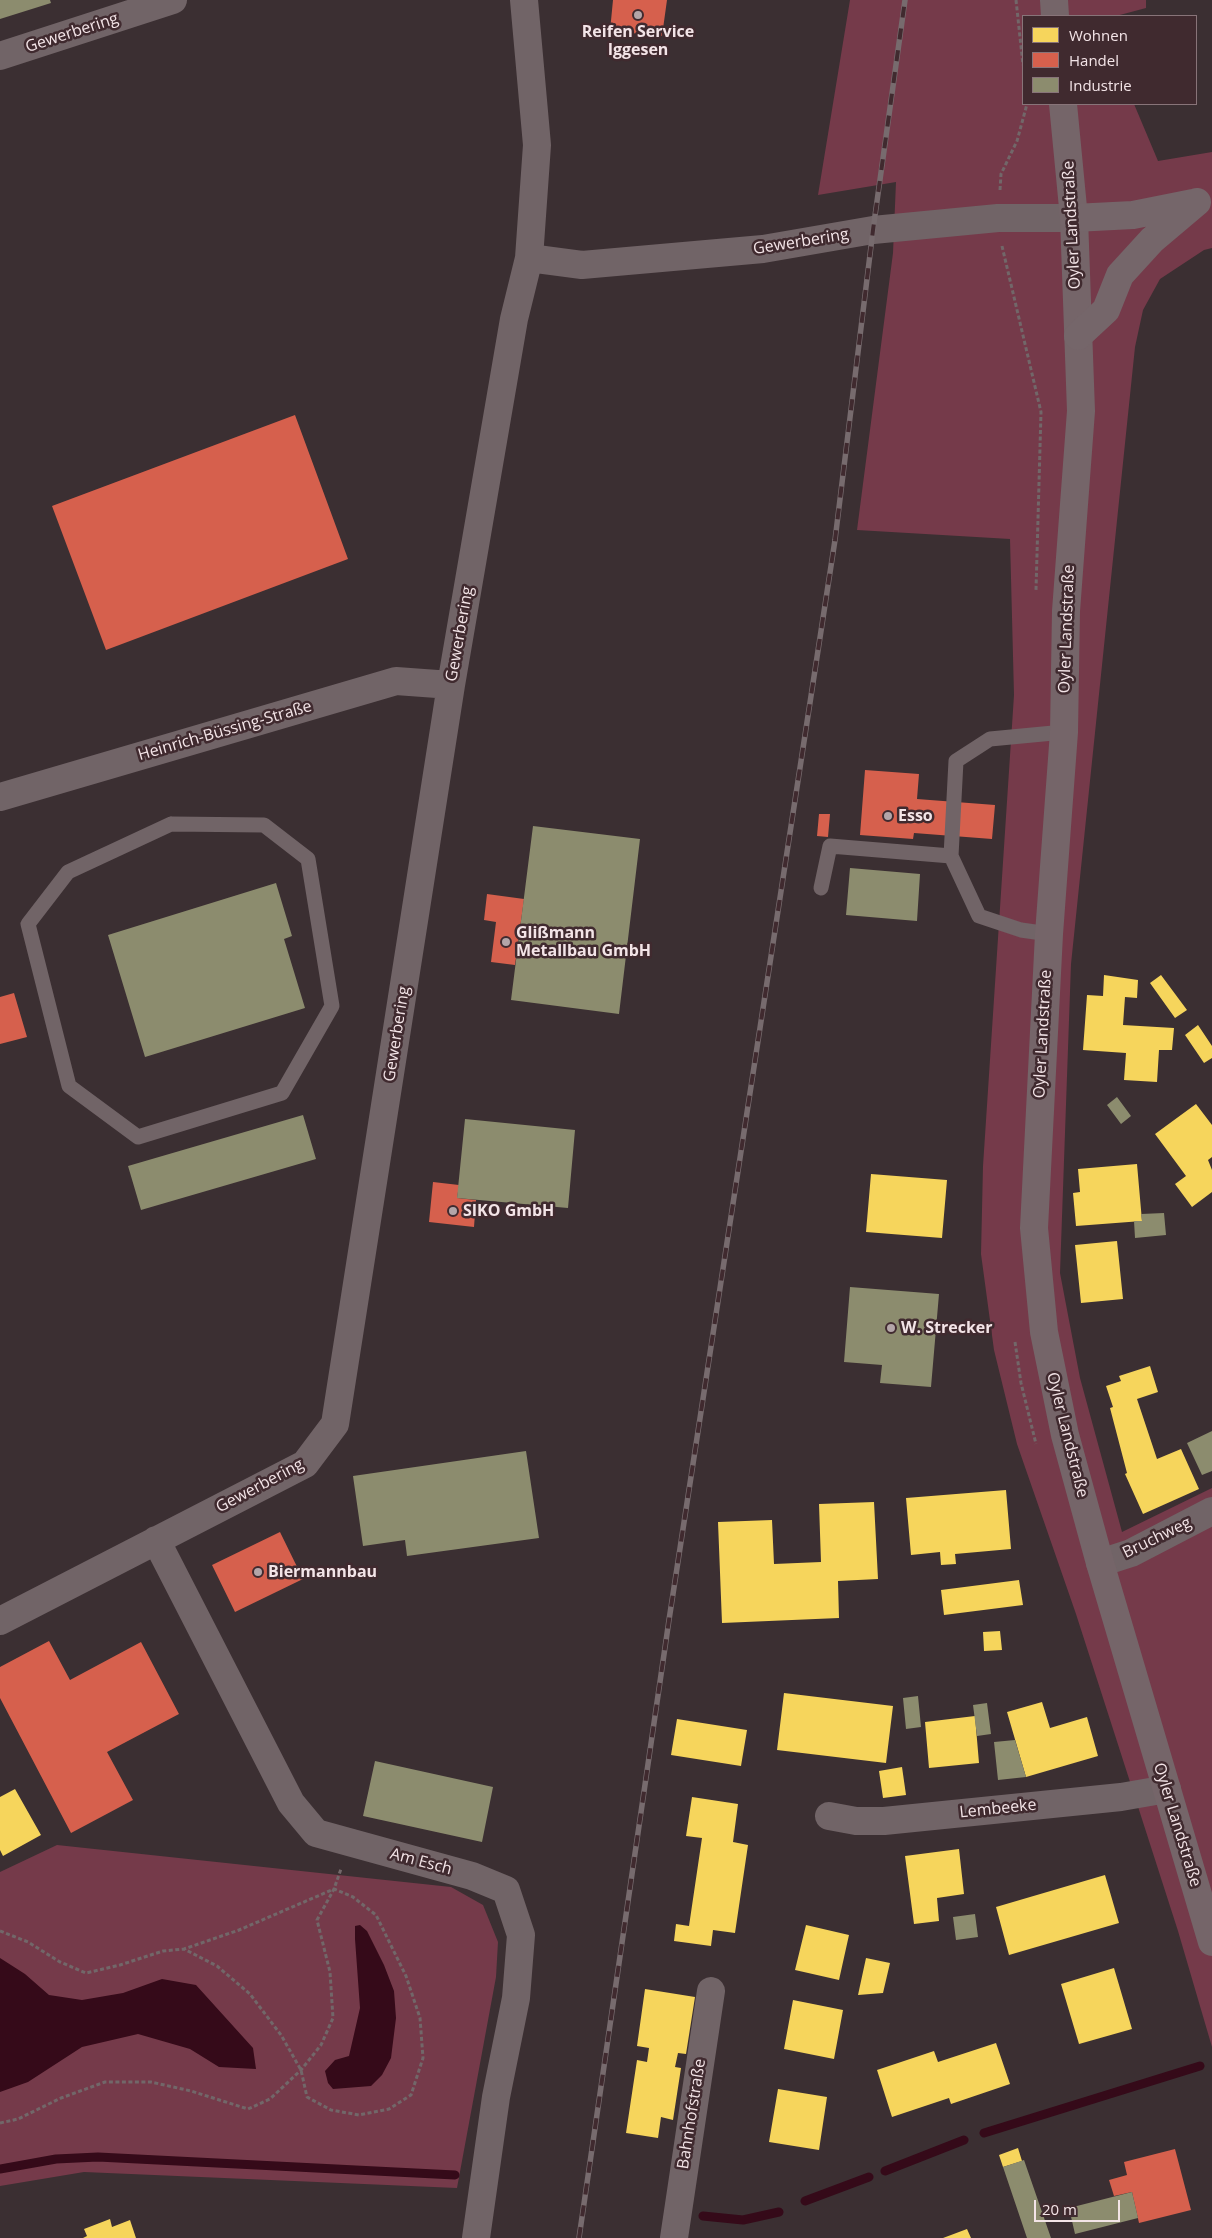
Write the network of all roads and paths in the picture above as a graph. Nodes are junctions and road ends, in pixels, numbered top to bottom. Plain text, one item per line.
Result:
1 (173, 0) edge
2 (524, 0) edge
3 (1016, 0) edge
4 (1054, 0) edge
5 (1056, 15) edge
6 (0, 56) edge
7 (1022, 56) edge
8 (1027, 105) edge
9 (1063, 105) edge
10 (1204, 200) edge
11 (998, 218) junction
12 (1074, 218) junction
13 (529, 258) junction
14 (1078, 336) junction
15 (451, 685) junction
16 (1064, 732) junction
17 (0, 797) edge
18 (171, 824) joint
19 (951, 856) junction
20 (820, 888) dead end
21 (1049, 934) junction
22 (1212, 1511) edge
23 (156, 1540) junction
24 (1100, 1563) junction
25 (0, 1621) edge
26 (1167, 1789) junction
27 (829, 1816) dead end
28 (350, 1842) junction
29 (334, 1889) junction
30 (0, 1931) edge
31 (1212, 1942) edge
32 (184, 1949) junction
33 (711, 1991) dead end
34 (301, 2070) junction
35 (0, 2123) edge
36 (476, 2238) edge
37 (674, 2238) edge

1 - 6 street, Gewerbering
2 - 13 street, Gewerbering
3 - 7 path
4 - 5 main road
8 - 11 path
9 - 12 main road, Oyler Landstraße
10 - 12 highway
10 - 14 highway
11 - 12 street, Gewerbering
11 - 13 street, Gewerbering
12 - 14 main road, Oyler Landstraße
13 - 15 street, Gewerbering
14 - 16 main road, Oyler Landstraße
15 - 17 street, Heinrich-Büssing-Straße
15 - 23 street, Gewerbering
16 - 19 lane
16 - 21 main road, Oyler Landstraße
18 - 18 lane
19 - 20 lane
19 - 21 lane
21 - 24 main road, Oyler Landstraße
22 - 24 street, Bruchweg
23 - 25 street, Gewerbering
23 - 28 street, Am Esch
24 - 26 main road, Oyler Landstraße
26 - 27 street, Lembeeke
26 - 31 main road, Oyler Landstraße
28 - 29 path
28 - 36 street, Am Esch
29 - 32 path
29 - 34 path
29 - 34 path
30 - 32 path
32 - 34 path
33 - 37 street, Bahnhofstraße
34 - 35 path

